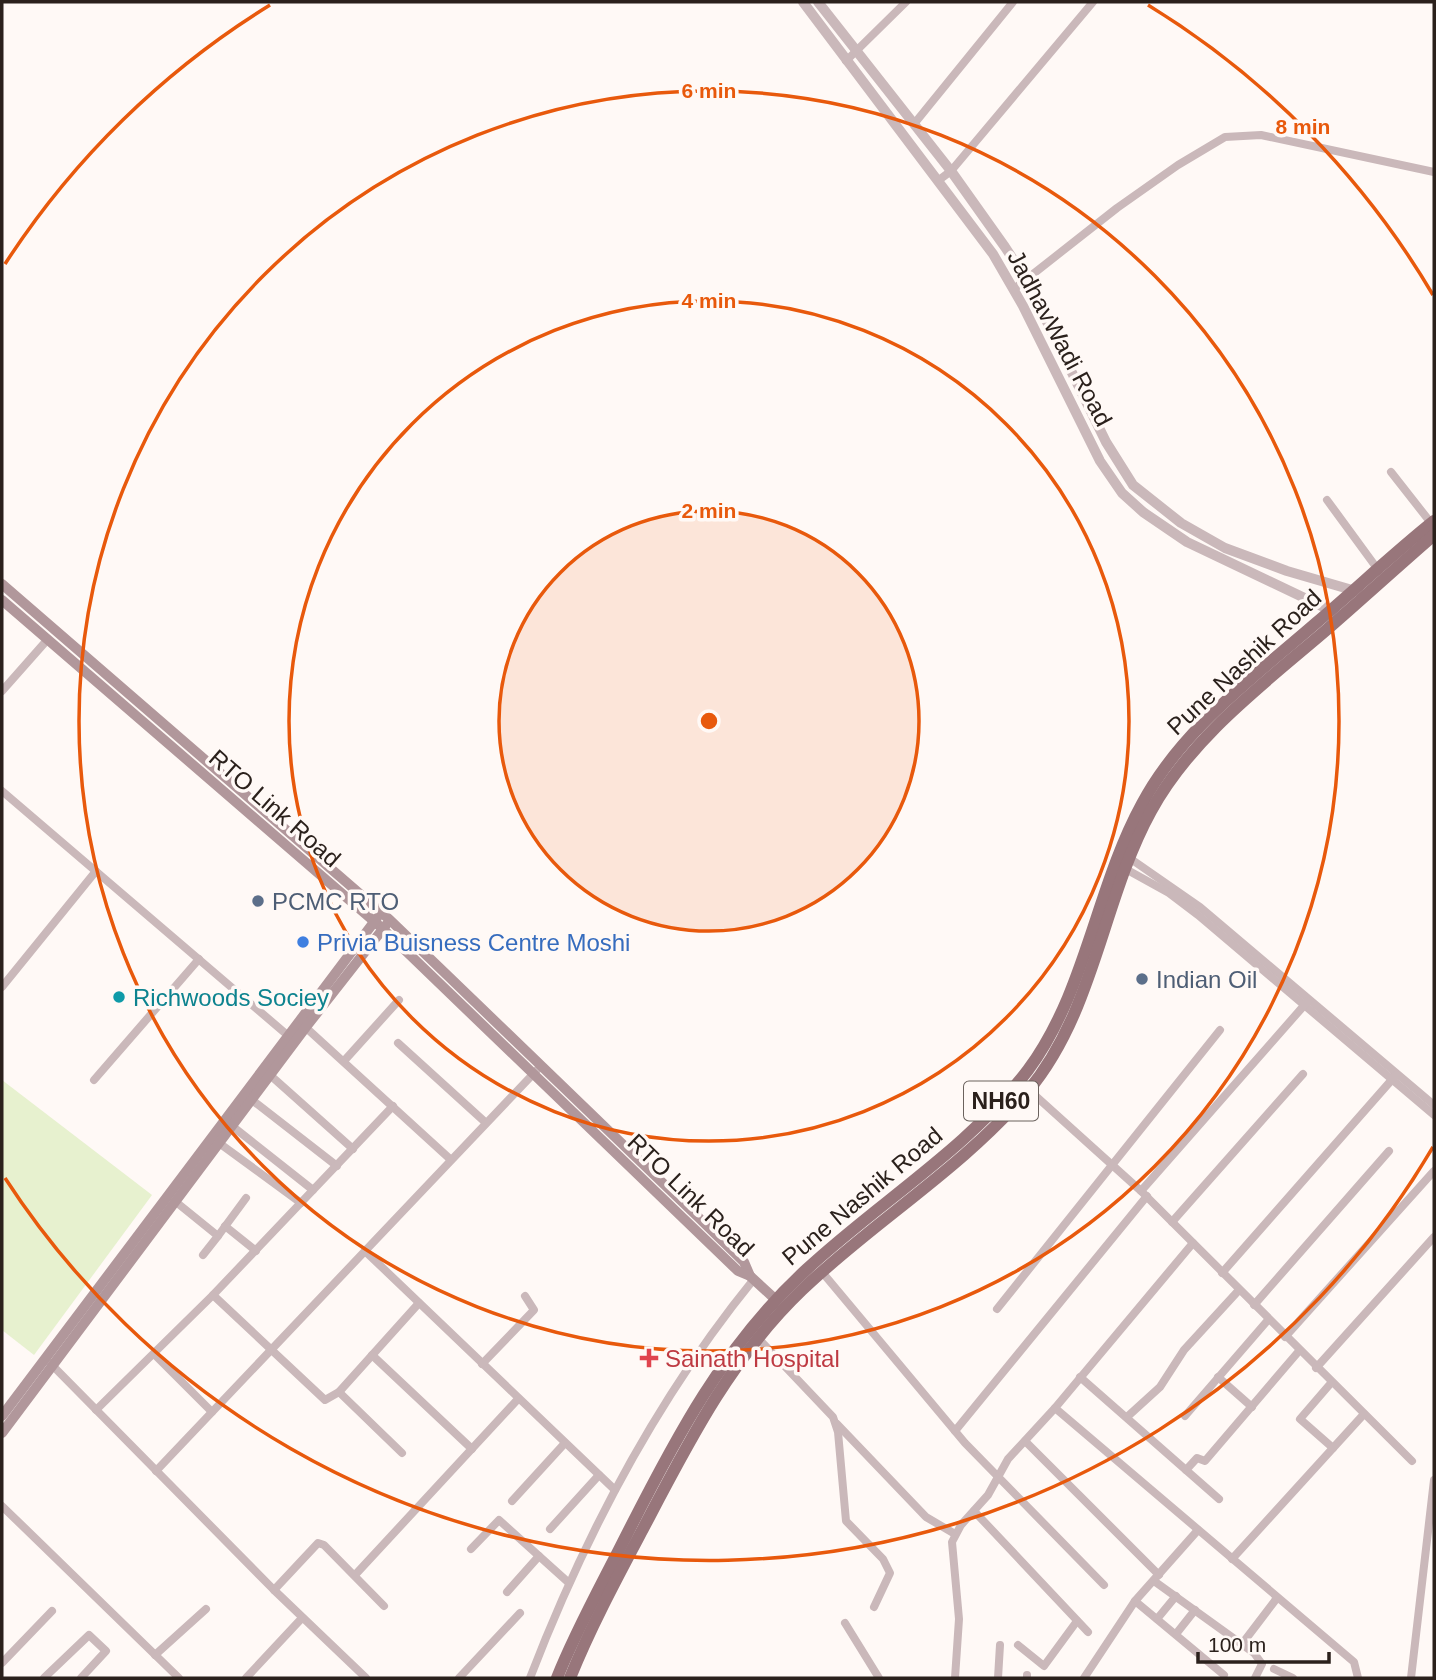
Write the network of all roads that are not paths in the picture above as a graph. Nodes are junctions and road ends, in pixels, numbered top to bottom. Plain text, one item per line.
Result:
1 (803, 2) edge
2 (818, 2) edge
3 (906, 2) edge
4 (1013, 2) edge
5 (1093, 2) edge
6 (857, 51) junction
7 (846, 61) junction
8 (914, 124) junction
9 (951, 171) junction
10 (1434, 172) edge
11 (939, 180) junction
12 (1026, 279) junction
13 (1014, 289) junction
14 (1391, 472) dead end
15 (1327, 500) dead end
16 (1433, 527) edge
17 (1380, 574) junction
18 (2, 584) edge
19 (1353, 590) junction
20 (1366, 594) junction
21 (2, 600) edge
22 (1337, 613) junction
23 (48, 639) junction
24 (2, 691) edge
25 (4, 796) edge
26 (1123, 861) junction
27 (96, 871) junction
28 (382, 921) junction
29 (199, 960) junction
30 (2, 987) edge
31 (399, 1000) dead end
32 (1307, 1002) junction
33 (302, 1024) junction
34 (1220, 1030) dead end
35 (291, 1038) junction
36 (398, 1043) dead end
37 (344, 1061) junction
38 (537, 1069) junction
39 (1303, 1074) dead end
40 (270, 1075) junction
41 (1395, 1075) junction
42 (94, 1080) dead end
43 (1029, 1090) junction
44 (251, 1100) junction
45 (1434, 1105) edge
46 (393, 1106) junction
47 (1434, 1115) edge
48 (485, 1122) junction
49 (232, 1126) junction
50 (219, 1143) junction
51 (353, 1149) junction
52 (1389, 1151) dead end
53 (450, 1159) junction
54 (1112, 1165) junction
55 (337, 1166) junction
56 (1434, 1171) edge
57 (313, 1190) junction
58 (1144, 1194) junction
59 (246, 1198) dead end
60 (176, 1202) junction
61 (301, 1203) junction
62 (1172, 1222) junction
63 (225, 1226) junction
64 (218, 1236) junction
65 (1434, 1237) edge
66 (1193, 1243) junction
67 (256, 1251) junction
68 (365, 1251) junction
69 (203, 1255) dead end
70 (822, 1272) junction
71 (1222, 1273) junction
72 (752, 1278) junction
73 (1239, 1290) junction
74 (213, 1295) junction
75 (525, 1296) dead end
76 (775, 1299) junction
77 (419, 1303) junction
78 (1254, 1305) junction
79 (997, 1309) dead end
80 (1268, 1320) junction
81 (1285, 1337) junction
82 (758, 1338) junction
83 (273, 1351) junction
84 (1299, 1351) junction
85 (155, 1354) junction
86 (372, 1355) junction
87 (49, 1362) junction
88 (482, 1364) junction
89 (1316, 1368) junction
90 (1080, 1377) junction
91 (1218, 1377) junction
92 (1331, 1382) junction
93 (339, 1392) junction
94 (518, 1399) junction
95 (1252, 1407) junction
96 (1055, 1408) junction
97 (96, 1410) junction
98 (212, 1412) junction
99 (1364, 1414) junction
100 (2, 1416) edge
101 (1185, 1416) dead end
102 (1126, 1417) junction
103 (837, 1424) junction
104 (955, 1431) junction
105 (2, 1433) edge
106 (1025, 1441) junction
107 (565, 1443) junction
108 (1333, 1448) junction
109 (472, 1449) junction
110 (402, 1453) dead end
111 (1412, 1461) dead end
112 (1186, 1469) junction
113 (156, 1471) junction
114 (599, 1475) junction
115 (997, 1478) junction
116 (1434, 1480) edge
117 (615, 1490) junction
118 (1219, 1499) dead end
119 (512, 1501) dead end
120 (2, 1506) edge
121 (974, 1511) junction
122 (550, 1529) dead end
123 (1198, 1530) junction
124 (955, 1534) junction
125 (471, 1549) dead end
126 (539, 1556) junction
127 (1233, 1559) junction
128 (355, 1575) junction
129 (1157, 1578) junction
130 (569, 1583) junction
131 (1104, 1585) dead end
132 (274, 1590) junction
133 (507, 1592) dead end
134 (1175, 1596) junction
135 (1278, 1598) junction
136 (1135, 1601) junction
137 (384, 1606) dead end
138 (874, 1607) dead end
139 (206, 1609) dead end
140 (1195, 1610) junction
141 (52, 1611) dead end
142 (520, 1613) dead end
143 (302, 1618) junction
144 (1157, 1619) junction
145 (1077, 1621) junction
146 (845, 1623) dead end
147 (1088, 1632) dead end
148 (1175, 1634) junction
149 (1242, 1644) junction
150 (1018, 1645) dead end
151 (1000, 1646) dead end
152 (155, 1655) junction
153 (2, 1663) edge
154 (1275, 1669) dead end
155 (1224, 1675) dead end
156 (44, 1678) edge
157 (81, 1678) edge
158 (179, 1678) edge
159 (246, 1678) edge
160 (366, 1678) edge
161 (458, 1678) edge
162 (530, 1678) edge
163 (557, 1678) edge
164 (570, 1678) edge
165 (879, 1678) edge
166 (955, 1678) edge
167 (998, 1678) edge
168 (1084, 1678) edge
169 (1255, 1678) edge
170 (1293, 1678) edge
171 (1358, 1678) edge
172 (1411, 1678) edge

1 - 7 street, JadhavWadi Road
2 - 6 street, JadhavWadi Road
3 - 6 street
4 - 8 street
5 - 9 street
6 - 7 street
6 - 8 street, JadhavWadi Road
7 - 11 street, JadhavWadi Road
8 - 9 street, JadhavWadi Road
9 - 11 street
9 - 12 street, JadhavWadi Road
10 - 12 street
11 - 13 street, JadhavWadi Road
12 - 13 street
12 - 19 street, JadhavWadi Road
13 - 22 street, JadhavWadi Road
14 - 16 street
15 - 17 street
16 - 17 highway, Pune Nashik Road / NH60
17 - 19 highway, Pune Nashik Road / NH60
17 - 20 highway, Pune Nashik Road / NH60
18 - 28 main road, RTO Link Road
19 - 20 street, JadhavWadi Road
19 - 22 highway, Pune Nashik Road / NH60
20 - 22 highway, Pune Nashik Road / NH60
21 - 23 main road, RTO Link Road
22 - 26 highway, Pune Nashik Road / NH60
23 - 24 street
23 - 28 main road, RTO Link Road
25 - 27 street
26 - 32 street
26 - 43 highway, Pune Nashik Road / NH60
26 - 76 highway, Pune Nashik Road / NH60
27 - 29 street
27 - 30 street
28 - 33 main road
28 - 38 main road, RTO Link Road
29 - 35 street
29 - 42 street
31 - 37 street
32 - 41 street
32 - 58 street
33 - 35 main road
33 - 37 street
34 - 54 street
35 - 40 main road
35 - 87 main road
36 - 48 street
37 - 46 street
38 - 48 street
38 - 72 main road, RTO Link Road
39 - 62 street
40 - 44 main road
40 - 51 street
41 - 45 street
41 - 47 street
41 - 71 street
43 - 54 street
43 - 70 highway, Pune Nashik Road / NH60
44 - 49 main road
44 - 55 street
46 - 51 street
46 - 53 street
48 - 53 street
49 - 50 main road
49 - 57 street
50 - 60 main road
50 - 61 street
51 - 55 street
52 - 78 street
53 - 68 street
54 - 58 street
54 - 79 street
55 - 57 street
56 - 81 street
57 - 61 street
58 - 62 street
58 - 104 street
59 - 63 street
60 - 64 street
60 - 87 main road
61 - 67 street
62 - 66 street
63 - 64 street
63 - 67 street
64 - 69 street
65 - 89 street
66 - 71 street
66 - 90 street
67 - 74 street
68 - 77 street
68 - 83 street
70 - 82 highway, Pune Nashik Road / NH60
70 - 104 street
71 - 73 street
72 - 76 main road, RTO Link Road
72 - 117 street
73 - 78 street
73 - 102 street
74 - 83 street
74 - 85 street
75 - 88 street
76 - 163 highway, Pune Nashik Road / NH60
77 - 86 street
77 - 88 street
78 - 80 street
80 - 81 street
80 - 91 street
81 - 84 street
82 - 103 street
82 - 164 highway, Pune Nashik Road / NH60
83 - 93 street
83 - 98 street
84 - 89 street
84 - 95 street
85 - 97 street
85 - 98 street
86 - 93 street
86 - 109 street
87 - 97 street
87 - 100 main road
87 - 105 main road
88 - 94 street
89 - 92 street
90 - 96 street
90 - 102 street
91 - 95 street
91 - 101 street
92 - 99 street
92 - 108 street
93 - 110 street
94 - 107 street
94 - 109 street
95 - 112 street
96 - 106 street
96 - 123 street
97 - 113 street
98 - 113 street
99 - 108 street
99 - 111 street
102 - 112 street
103 - 124 street
103 - 138 street
104 - 115 street
106 - 115 street
106 - 129 street
107 - 114 street
107 - 119 street
108 - 127 street
109 - 128 street
112 - 118 street
113 - 132 street
114 - 117 street
114 - 122 street
115 - 121 street
115 - 131 street
116 - 172 street
117 - 130 street
120 - 152 street
121 - 124 street
121 - 145 street
123 - 127 street
123 - 129 street
124 - 166 street
125 - 126 street
126 - 130 street
126 - 133 street
127 - 135 street
128 - 132 street
128 - 137 street
129 - 134 street
129 - 136 street
130 - 162 street
132 - 143 street
134 - 140 street
134 - 144 street
135 - 149 street
135 - 171 street
136 - 144 street
136 - 168 street
139 - 152 street
140 - 148 street
140 - 149 street
141 - 153 street
142 - 161 street
143 - 159 street
143 - 160 street
144 - 148 street
145 - 147 street
145 - 150 street
146 - 165 street
148 - 155 street
149 - 169 street
151 - 167 street
152 - 158 street
154 - 170 street
156 - 157 street

